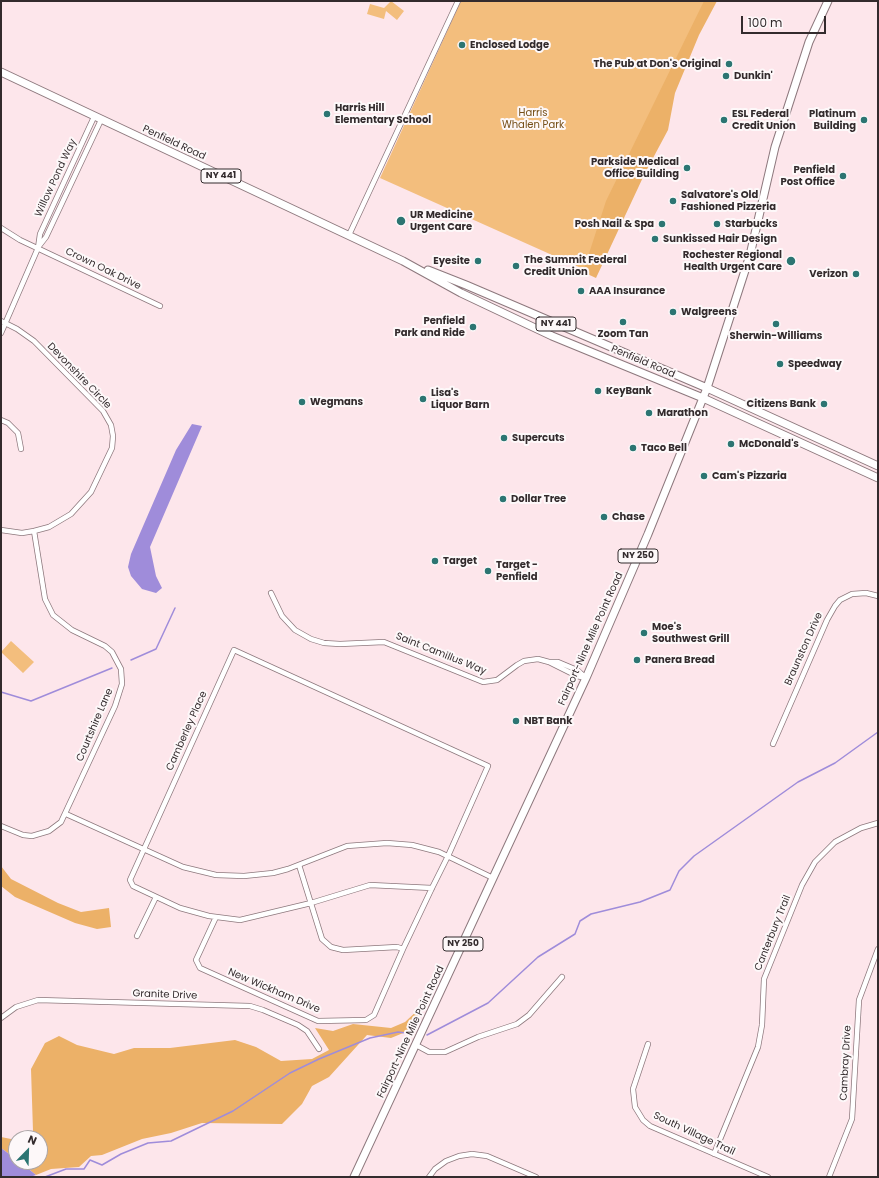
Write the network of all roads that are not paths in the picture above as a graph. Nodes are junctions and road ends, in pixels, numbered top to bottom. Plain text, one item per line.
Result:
1 (458, 1) edge
2 (828, 1) edge
3 (1, 72) edge
4 (94, 117) junction
5 (101, 120) junction
6 (1, 228) edge
7 (349, 235) junction
8 (38, 248) junction
9 (403, 261) junction
10 (160, 306) dead end
11 (3, 322) edge
12 (1, 334) edge
13 (708, 388) junction
14 (703, 398) junction
15 (1, 420) edge
16 (21, 449) dead end
17 (878, 466) edge
18 (878, 478) edge
19 (1, 530) edge
20 (34, 531) junction
21 (270, 593) dead end
22 (878, 596) edge
23 (586, 678) junction
24 (324, 690) joint
25 (773, 744) dead end
26 (66, 814) junction
27 (878, 823) edge
28 (1, 826) edge
29 (143, 850) junction
30 (448, 856) junction
31 (300, 864) junction
32 (493, 878) junction
33 (432, 888) junction
34 (156, 897) junction
35 (311, 903) junction
36 (216, 917) junction
37 (137, 936) dead end
38 (403, 949) junction
39 (878, 949) edge
40 (562, 977) dead end
41 (1, 1010) edge
42 (5, 1014) junction
43 (1, 1018) edge
44 (648, 1044) dead end
45 (416, 1045) junction
46 (319, 1049) dead end
47 (714, 1154) junction
48 (354, 1177) edge
49 (430, 1177) edge
50 (536, 1177) edge
51 (768, 1177) edge
52 (829, 1177) edge

1 - 7 street
2 - 13 main road, Fairport-Nine Mile Point Road / NY 250
3 - 4 main road, Penfield Road / NY 441
4 - 5 main road, Penfield Road / NY 441
4 - 8 street, Willow Pond Way
5 - 7 main road, Penfield Road / NY 441
5 - 8 street, Willow Pond Way
6 - 8 street
7 - 9 main road, Penfield Road / NY 441
8 - 10 street, Crown Oak Drive
8 - 11 street, Willow Pond Way
9 - 13 main road, Penfield Road / NY 441
9 - 14 main road, Penfield Road / NY 441
11 - 12 street, Willow Pond Way
11 - 20 street, Devonshire Circle
13 - 14 main road, Fairport-Nine Mile Point Road / NY 250
13 - 17 main road, Penfield Road / NY 441
14 - 18 main road, Penfield Road / NY 441
14 - 23 main road, Fairport-Nine Mile Point Road / NY 250
15 - 16 street
19 - 20 street, Devonshire Circle
20 - 26 street, Courtshire Lane
21 - 23 street, Saint Camillus Way
22 - 25 street, Braunston Drive
23 - 32 main road, Fairport-Nine Mile Point Road / NY 250
24 - 29 street, Camberley Place
24 - 30 street, New Wickham Drive
26 - 28 street, Courtshire Lane
26 - 29 street
27 - 47 street, Canterbury Trail
29 - 31 street
29 - 34 street, Camberley Place
30 - 31 street
30 - 32 street
30 - 33 street, New Wickham Drive
31 - 35 street
32 - 45 main road, Fairport-Nine Mile Point Road / NY 250
33 - 35 street, Camberley Place
33 - 38 street, New Wickham Drive
34 - 36 street, Camberley Place
34 - 37 street
35 - 36 street, Camberley Place
35 - 38 street
36 - 38 street, New Wickham Drive
39 - 52 street, Cambray Drive
40 - 45 street
41 - 42 street
42 - 43 street, Granite Drive
42 - 46 street, Granite Drive
44 - 47 street, South Village Trail
45 - 48 main road, Fairport-Nine Mile Point Road / NY 250
47 - 51 street, South Village Trail
49 - 50 street

